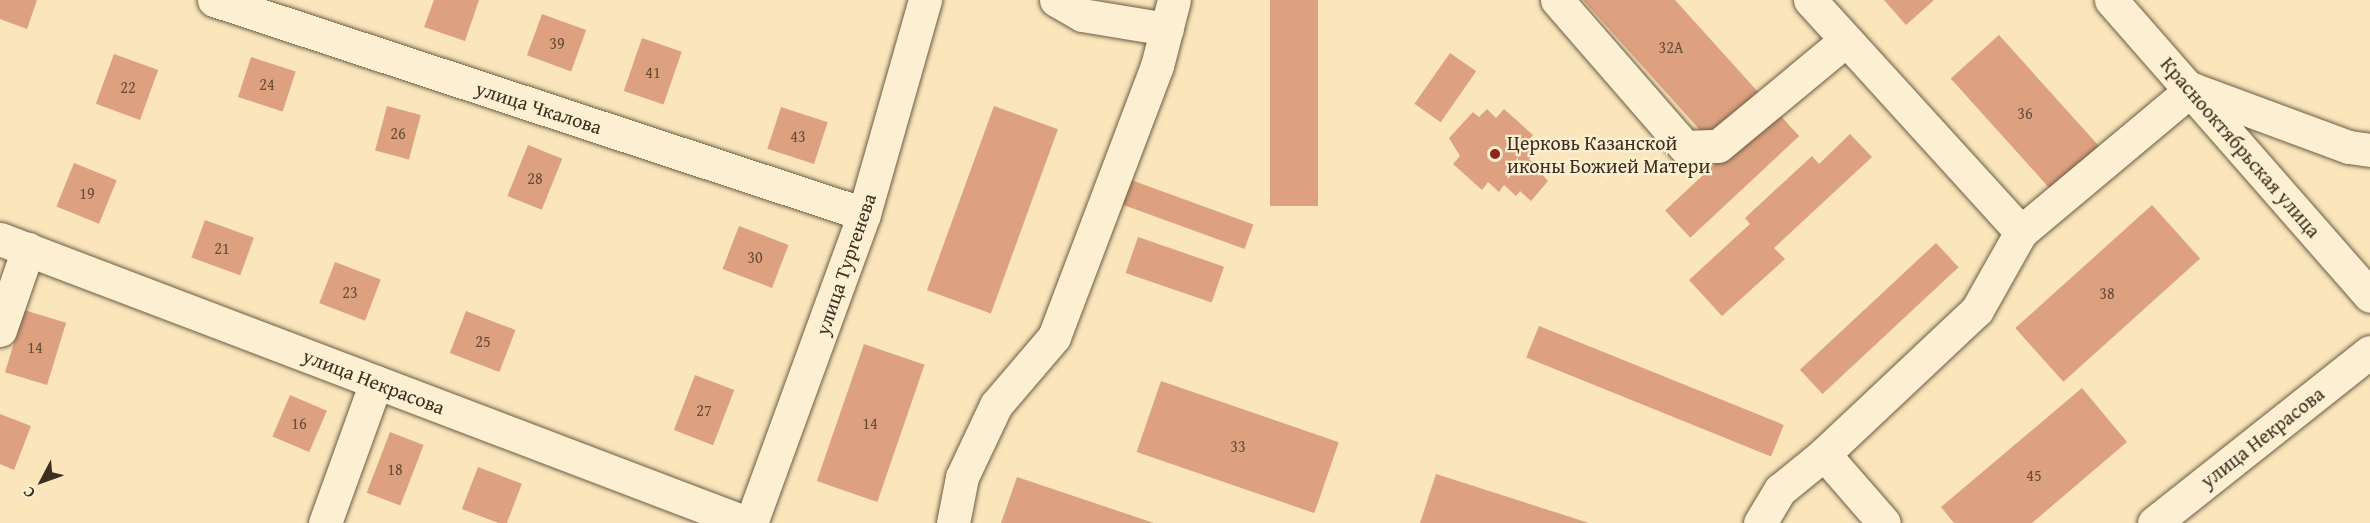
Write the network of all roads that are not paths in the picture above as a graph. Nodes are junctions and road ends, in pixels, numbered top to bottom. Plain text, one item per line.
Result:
1 (214, 0) edge
2 (925, 0) edge
3 (1056, 0) edge
4 (1557, 0) edge
5 (1810, 0) edge
6 (2111, 0) edge
7 (1170, 15) edge
8 (1845, 41) junction
9 (2192, 89) junction
10 (2370, 150) edge
11 (864, 214) junction
12 (2021, 232) junction
13 (14, 244) edge
14 (2370, 296) edge
15 (0, 330) edge
16 (2370, 352) edge
17 (375, 382) junction
18 (1824, 454) junction
19 (325, 523) edge
20 (749, 523) edge
21 (953, 523) edge
22 (1760, 523) edge
23 (1884, 523) edge
24 (2154, 523) edge

1 - 11 street, улица Чкалова
2 - 11 street, улица Тургенева
3 - 7 street
4 - 8 street
5 - 8 street
6 - 9 street, Краснооктябрьская улица
7 - 21 street
8 - 12 street
9 - 10 street
9 - 12 street
9 - 14 street, Краснооктябрьская улица
11 - 20 street, улица Тургенева
12 - 18 street
13 - 15 street
13 - 17 street, улица Некрасова
16 - 24 street, улица Некрасова
17 - 19 street
17 - 20 street, улица Некрасова
18 - 22 street
18 - 23 street

